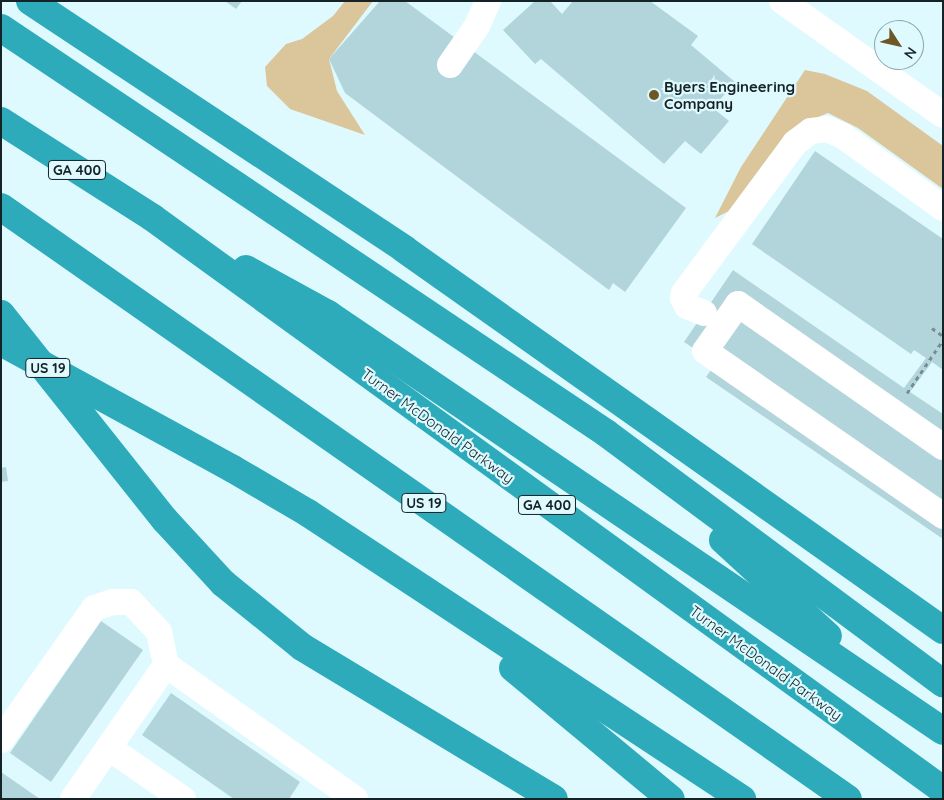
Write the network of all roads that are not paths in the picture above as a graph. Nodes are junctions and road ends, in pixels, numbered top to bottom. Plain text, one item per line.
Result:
1 (30, 1) edge
2 (488, 1) edge
3 (782, 1) edge
4 (1, 28) edge
5 (450, 65) dead end
6 (943, 115) edge
7 (1, 121) edge
8 (1, 207) edge
9 (943, 208) edge
10 (153, 218) junction
11 (708, 307) dead end
12 (1, 314) edge
13 (1, 342) edge
14 (606, 433) junction
15 (943, 447) edge
16 (943, 516) edge
17 (431, 595) junction
18 (943, 630) edge
19 (166, 665) junction
20 (943, 683) edge
21 (900, 701) junction
22 (943, 731) edge
23 (1, 740) edge
24 (109, 748) junction
25 (943, 790) edge
26 (73, 799) edge
27 (183, 799) edge
28 (355, 799) edge
29 (554, 799) edge
30 (671, 799) edge
31 (742, 799) edge
32 (848, 799) edge

1 - 18 highway
2 - 5 street
3 - 6 street
4 - 14 highway
7 - 10 highway, Turner McDonald Parkway / GA 400
8 - 32 highway, US 19
9 - 11 street
10 - 21 highway
10 - 25 highway, Turner McDonald Parkway / GA 400
12 - 29 highway
13 - 17 highway, US 19
14 - 20 highway
14 - 21 highway
15 - 16 street
17 - 30 highway
17 - 31 highway, US 19
19 - 23 street
19 - 24 street
19 - 28 street
21 - 22 highway
24 - 26 street
24 - 27 street

